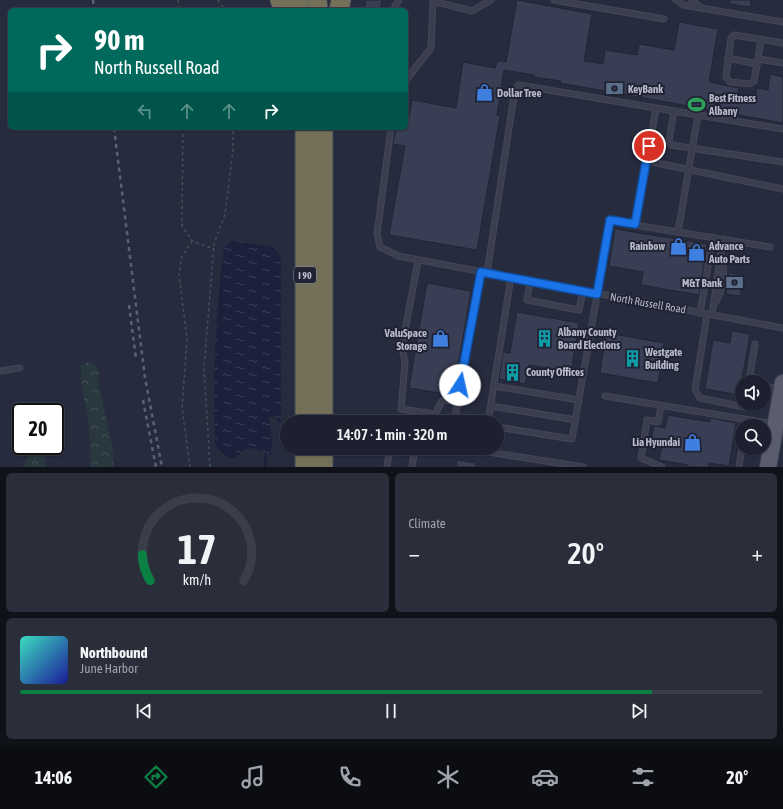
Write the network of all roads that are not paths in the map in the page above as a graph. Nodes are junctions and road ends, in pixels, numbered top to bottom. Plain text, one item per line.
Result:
1 (431, 0) edge
2 (491, 0) edge
3 (554, 0) edge
4 (676, 0) edge
5 (692, 0) edge
6 (566, 1) edge
7 (704, 8) junction
8 (664, 19) dead end
9 (783, 22) edge
10 (761, 39) junction
11 (783, 43) edge
12 (728, 58) junction
13 (758, 61) junction
14 (783, 63) edge
15 (408, 77) edge
16 (656, 108) junction
17 (674, 111) junction
18 (698, 115) junction
19 (783, 129) edge
20 (299, 130) edge
21 (305, 130) edge
22 (324, 130) edge
23 (391, 130) edge
24 (692, 148) junction
25 (647, 161) junction
26 (783, 162) edge
27 (688, 170) junction
28 (783, 189) edge
29 (305, 217) junction
30 (635, 224) junction
31 (678, 232) junction
32 (713, 237) junction
33 (723, 239) junction
34 (770, 247) dead end
35 (418, 261) junction
36 (481, 272) junction
37 (487, 273) junction
38 (511, 277) junction
39 (530, 281) junction
40 (582, 291) junction
41 (597, 294) junction
42 (700, 313) junction
43 (709, 314) junction
44 (783, 328) edge
45 (755, 344) dead end
46 (20, 368) dead end
47 (0, 371) edge
48 (750, 375) edge
49 (494, 386) junction
50 (771, 386) edge
51 (782, 386) edge
52 (605, 396) dead end
53 (457, 399) junction
54 (579, 400) junction
55 (735, 405) edge
56 (491, 406) junction
57 (661, 406) junction
58 (305, 415) edge
59 (323, 415) edge
60 (455, 415) edge
61 (489, 415) edge
62 (742, 419) edge
63 (576, 420) junction
64 (771, 423) edge
65 (775, 424) junction
66 (504, 428) edge
67 (305, 455) edge
68 (323, 455) edge
69 (389, 455) edge
70 (414, 455) edge
71 (504, 455) edge
72 (741, 455) edge
73 (305, 467) edge
74 (323, 467) edge
75 (387, 467) edge
76 (412, 467) edge
77 (583, 467) edge
78 (662, 467) edge
79 (739, 467) edge
80 (768, 467) edge

1 - 2 lane
1 - 15 lane
3 - 6 lane
4 - 7 lane
5 - 7 lane
6 - 8 lane
7 - 9 lane
10 - 11 lane
10 - 12 lane
10 - 13 lane
12 - 13 lane
12 - 13 lane
13 - 14 lane
16 - 17 lane
16 - 25 lane
16 - 37 lane
17 - 18 lane
17 - 24 lane
18 - 19 lane
18 - 24 lane
20 - 29 highway
21 - 29 highway, I 90
22 - 59 highway, I 90
23 - 35 lane, North Russell Road
24 - 26 lane
24 - 27 lane
25 - 27 lane
25 - 30 lane
27 - 28 lane
27 - 31 lane
29 - 58 highway, I 90
30 - 31 lane
30 - 41 lane
31 - 32 lane
32 - 33 lane
32 - 42 lane
33 - 34 lane
33 - 43 lane
35 - 36 lane, North Russell Road
35 - 53 lane
36 - 37 lane, North Russell Road
36 - 53 lane
37 - 38 lane, North Russell Road
38 - 39 lane, North Russell Road
38 - 49 lane
39 - 40 lane, North Russell Road
39 - 40 lane
40 - 41 lane, North Russell Road
41 - 42 lane, North Russell Road
41 - 54 lane
42 - 43 lane, North Russell Road
43 - 44 lane, North Russell Road
43 - 55 lane
45 - 48 lane
46 - 47 lane
49 - 54 lane
49 - 56 lane
50 - 51 lane
51 - 65 main road
52 - 57 lane
53 - 60 lane
54 - 63 lane
56 - 61 lane
56 - 63 lane
57 - 62 lane
57 - 78 lane
63 - 66 lane
64 - 65 lane
65 - 80 main road
67 - 73 highway
68 - 74 highway
69 - 75 lane
70 - 76 lane
71 - 77 lane
72 - 79 lane

